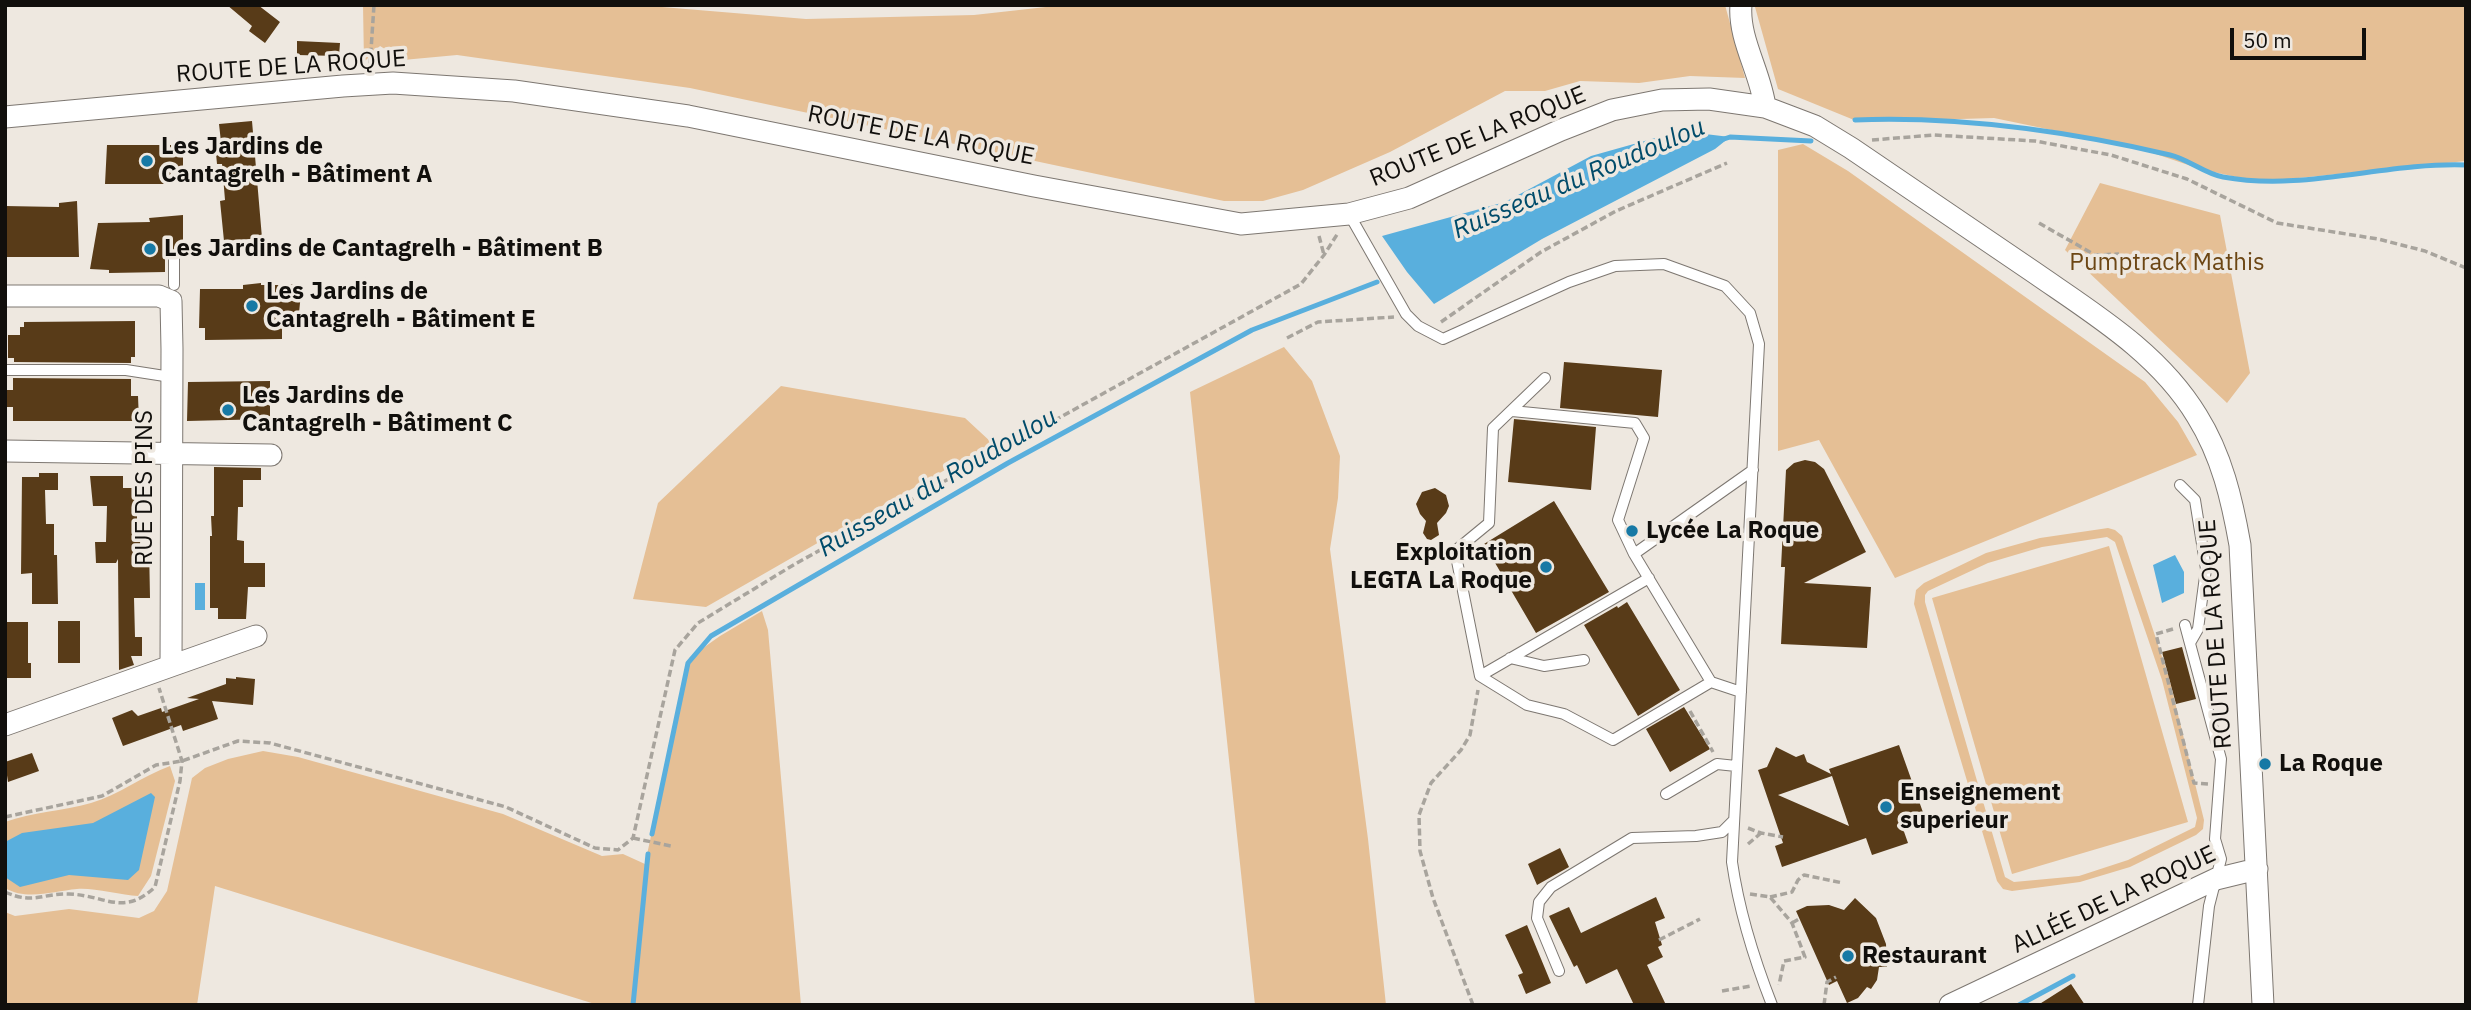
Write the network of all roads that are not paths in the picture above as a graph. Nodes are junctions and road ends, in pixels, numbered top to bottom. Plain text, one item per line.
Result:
1 (1741, 5) edge
2 (1765, 107) junction
3 (5, 117) edge
4 (1349, 214) junction
5 (174, 258) dead end
6 (174, 285) dead end
7 (5, 296) edge
8 (5, 370) edge
9 (172, 377) junction
10 (1545, 378) dead end
11 (1512, 411) junction
12 (5, 452) edge
13 (171, 453) junction
14 (271, 454) dead end
15 (1753, 470) junction
16 (2180, 485) dead end
17 (1634, 554) junction
18 (1649, 578) junction
19 (2185, 625) road end
20 (256, 636) dead end
21 (2190, 643) junction
22 (1510, 658) junction
23 (1584, 660) dead end
24 (162, 670) junction
25 (1480, 676) junction
26 (1711, 682) junction
27 (1741, 692) junction
28 (5, 725) edge
29 (1736, 766) junction
30 (1666, 794) dead end
31 (1733, 821) junction
32 (2257, 869) junction
33 (2216, 879) junction
34 (1559, 971) dead end
35 (1985, 997) edge
36 (1770, 1001) edge
37 (1953, 1003) edge
38 (2198, 1005) edge
39 (2263, 1005) edge

1 - 2 street
2 - 4 street, ROUTE DE LA ROQUE
2 - 32 street, ROUTE DE LA ROQUE
3 - 4 street, ROUTE DE LA ROQUE
4 - 15 lane
5 - 6 lane
7 - 9 street, RUE DES PINS
8 - 9 lane
9 - 13 street, RUE DES PINS
10 - 11 lane
11 - 17 lane
11 - 25 lane
12 - 13 street
13 - 14 street
13 - 24 street, RUE DES PINS
15 - 17 lane
15 - 27 lane
16 - 21 lane
17 - 18 lane
18 - 22 lane
18 - 26 lane
19 - 21 lane
20 - 24 street
21 - 33 lane
22 - 23 lane
22 - 25 lane
24 - 28 street
25 - 26 lane
26 - 27 lane
27 - 29 lane
29 - 30 lane
29 - 31 lane
31 - 34 lane
31 - 36 lane
32 - 33 street, ALLÉE DE LA ROQUE
32 - 39 street, ROUTE DE LA ROQUE
33 - 35 street, ALLÉE DE LA ROQUE
33 - 38 lane
35 - 37 street, ALLÉE DE LA ROQUE

